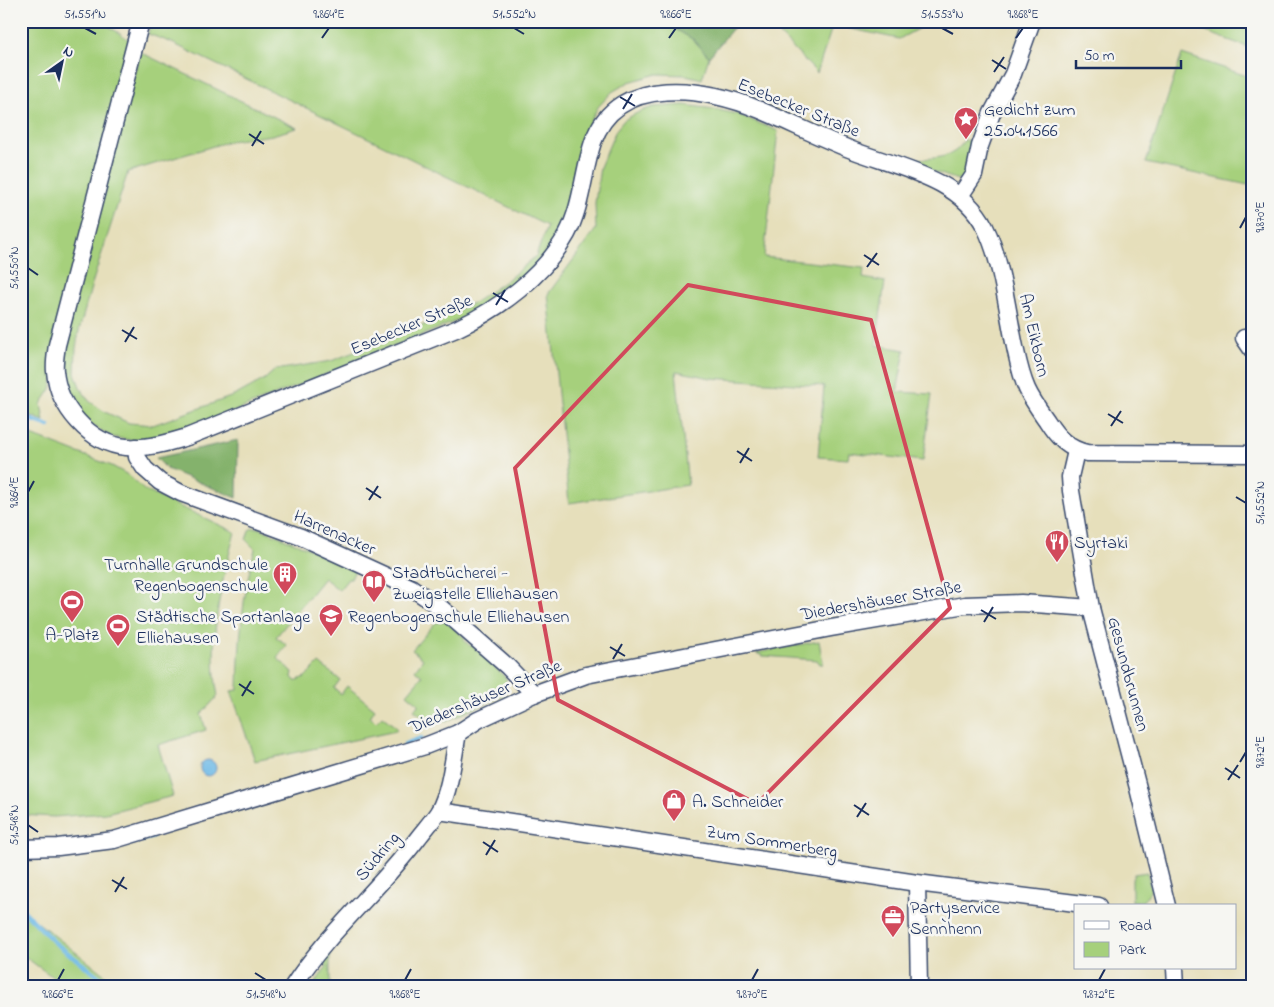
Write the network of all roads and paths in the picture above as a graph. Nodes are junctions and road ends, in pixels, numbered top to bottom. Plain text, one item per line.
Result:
1 (142, 21) edge
2 (1032, 21) edge
3 (960, 196) junction
4 (136, 447) junction
5 (1076, 451) junction
6 (1253, 454) edge
7 (1091, 608) junction
8 (534, 694) junction
9 (458, 734) junction
10 (438, 811) junction
11 (21, 848) edge
12 (917, 883) junction
13 (1083, 904) edge
14 (1167, 904) edge
15 (1175, 970) edge
16 (293, 986) edge
17 (919, 986) edge
18 (1176, 986) edge

1 - 4 street, Esebecker Straße
2 - 3 street
3 - 4 street, Esebecker Straße
3 - 5 street, Am Eikborn
4 - 8 street, Harrenacker
5 - 6 street
5 - 7 street, Gesundbrunnen
7 - 8 street, Diedershäuser Straße
7 - 14 street, Gesundbrunnen
8 - 9 street, Diedershäuser Straße
9 - 10 street, Südring
9 - 11 street, Diedershäuser Straße
10 - 12 street, Zum Sommerberg
10 - 16 street, Südring
12 - 13 street, Zum Sommerberg
12 - 17 street
15 - 18 street

